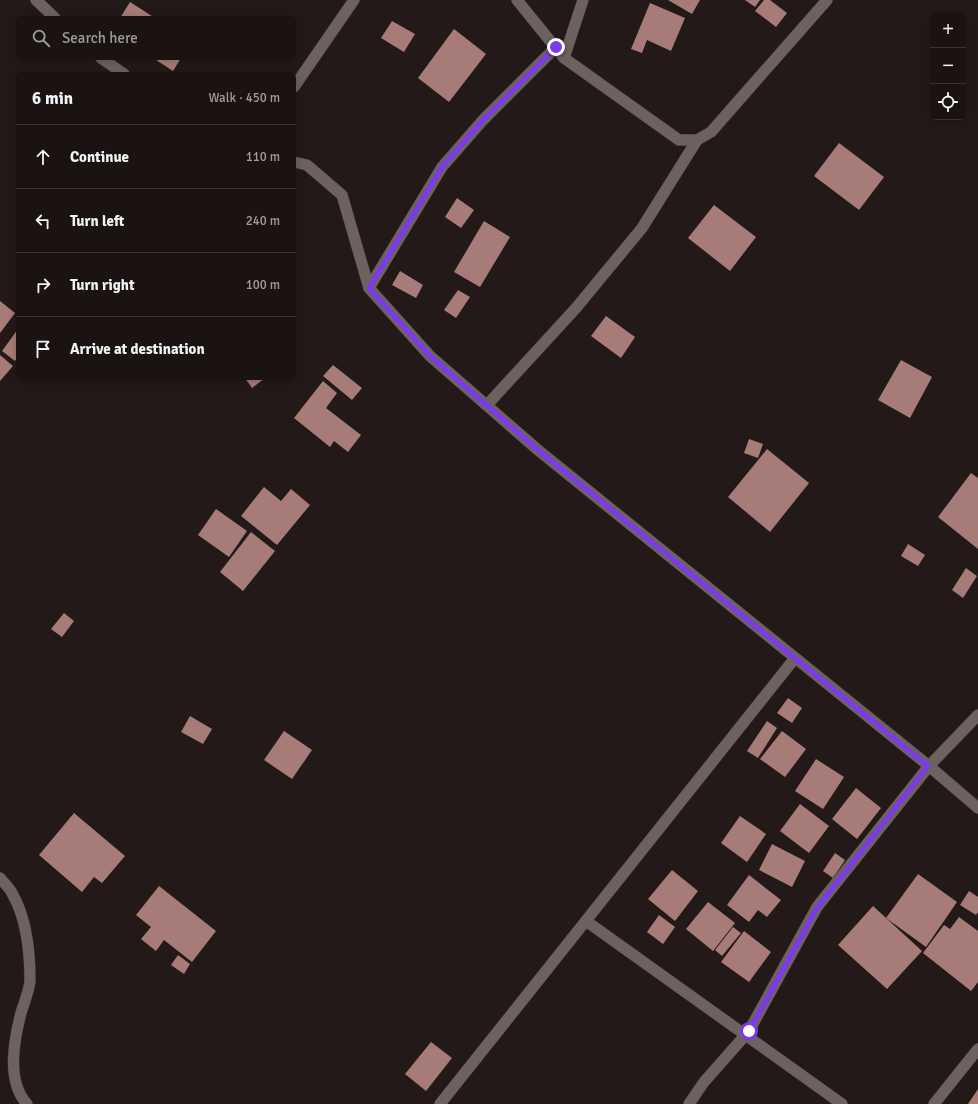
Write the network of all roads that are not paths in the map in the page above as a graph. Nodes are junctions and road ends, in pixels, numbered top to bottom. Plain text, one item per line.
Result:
1 (36, 0) edge
2 (354, 0) edge
3 (517, 0) edge
4 (583, 0) edge
5 (827, 0) edge
6 (53, 16) edge
7 (556, 47) junction
8 (564, 58) junction
9 (105, 60) edge
10 (121, 72) edge
11 (296, 84) edge
12 (697, 140) junction
13 (296, 162) edge
14 (369, 288) junction
15 (487, 404) junction
16 (795, 658) junction
17 (978, 715) edge
18 (928, 766) junction
19 (978, 808) edge
20 (0, 878) edge
21 (586, 921) junction
22 (746, 1035) junction
23 (978, 1049) edge
24 (27, 1104) edge
25 (440, 1104) edge
26 (689, 1104) edge
27 (842, 1104) edge
28 (934, 1104) edge

1 - 6 street
2 - 11 street
3 - 7 street
4 - 8 street
5 - 12 street
7 - 8 street
7 - 14 street
8 - 12 street
9 - 10 street
12 - 15 street
13 - 14 street
14 - 15 street
15 - 16 street
16 - 18 street
16 - 21 street
17 - 18 street
18 - 19 street
18 - 22 street
20 - 24 street
21 - 22 street
21 - 25 street
22 - 26 street
22 - 27 street
23 - 28 street

